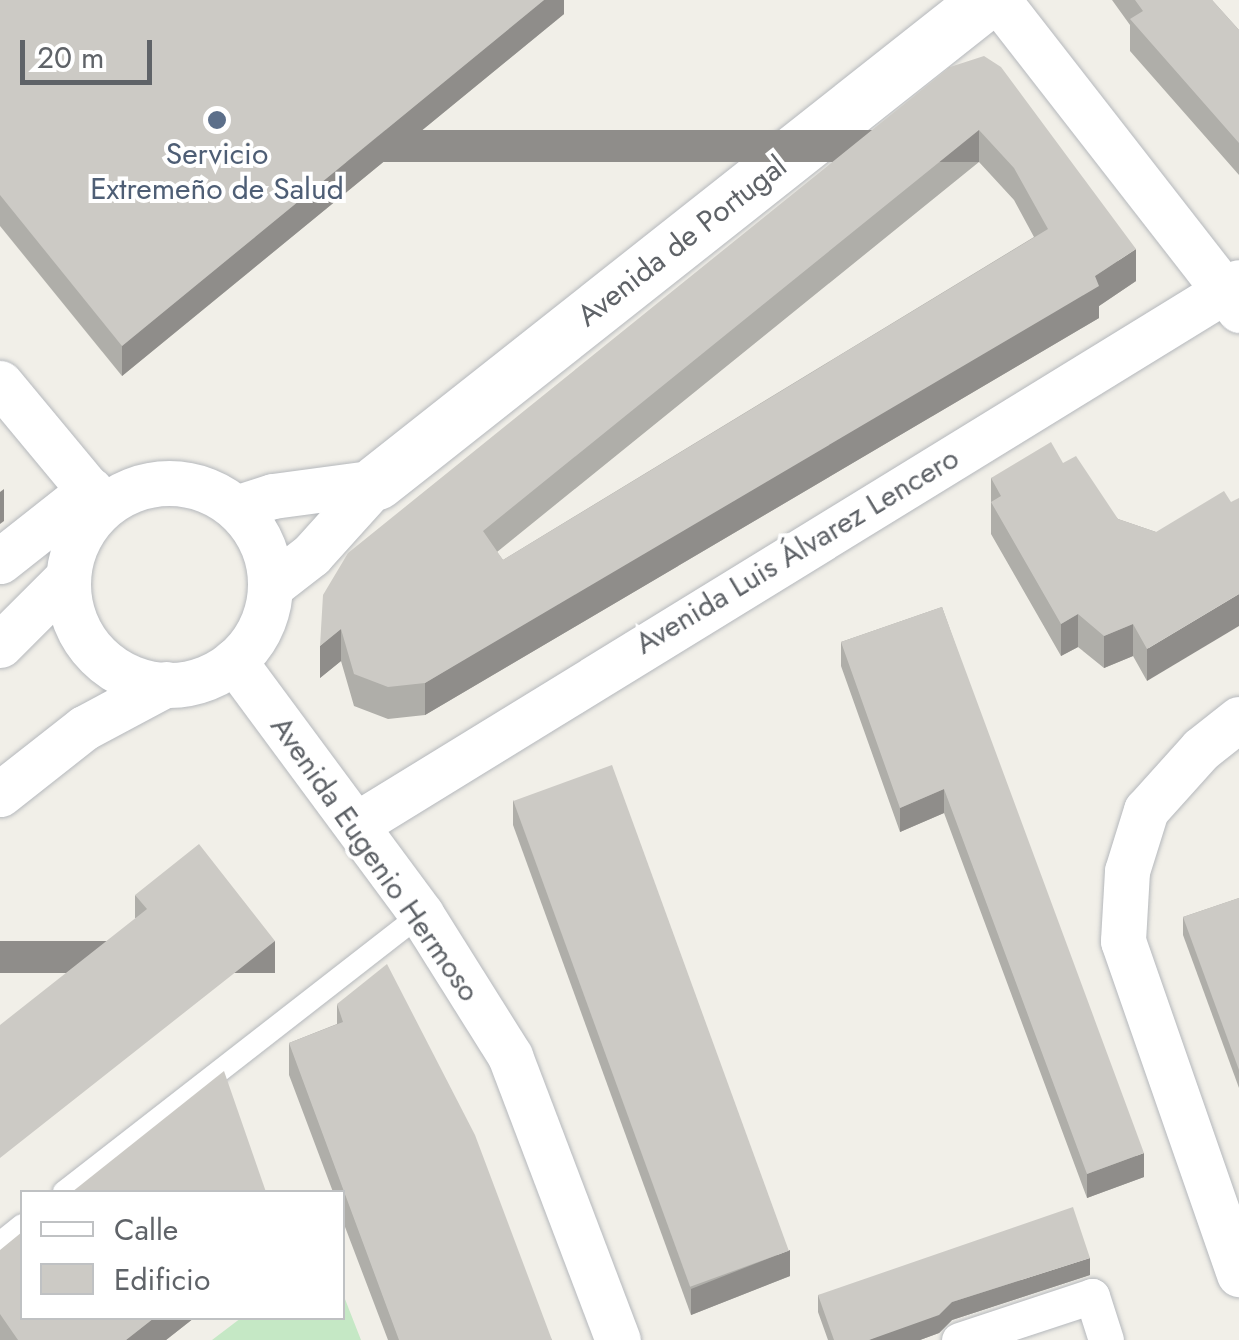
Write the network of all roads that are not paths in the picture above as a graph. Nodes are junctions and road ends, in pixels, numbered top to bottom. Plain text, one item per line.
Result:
1 (987, 0) edge
2 (998, 0) edge
3 (1235, 294) edge
4 (0, 383) edge
5 (377, 482) junction
6 (96, 499) junction
7 (236, 508) junction
8 (0, 561) edge
9 (68, 577) junction
10 (270, 586) junction
11 (0, 645) edge
12 (234, 662) junction
13 (166, 684) junction
14 (1239, 719) edge
15 (0, 794) edge
16 (357, 824) junction
17 (421, 914) junction
18 (67, 1190) edge
19 (20, 1227) edge
20 (0, 1243) edge
21 (1239, 1274) edge
22 (618, 1340) edge
23 (959, 1340) edge
24 (1106, 1340) edge

1 - 5 street, Avenida de Portugal
2 - 3 street
3 - 16 street, Avenida Luis Álvarez Lencero
4 - 6 street
5 - 7 street
5 - 10 street, Avenida de Portugal
6 - 7 street
6 - 8 street
6 - 9 street
7 - 10 street
9 - 11 street
9 - 13 street
10 - 12 street
12 - 13 street
12 - 16 street, Avenida Eugenio Hermoso
13 - 15 street
14 - 21 street
16 - 17 street, Avenida Eugenio Hermoso
17 - 18 lane
17 - 22 street, Avenida Eugenio Hermoso
19 - 20 lane
23 - 24 street

